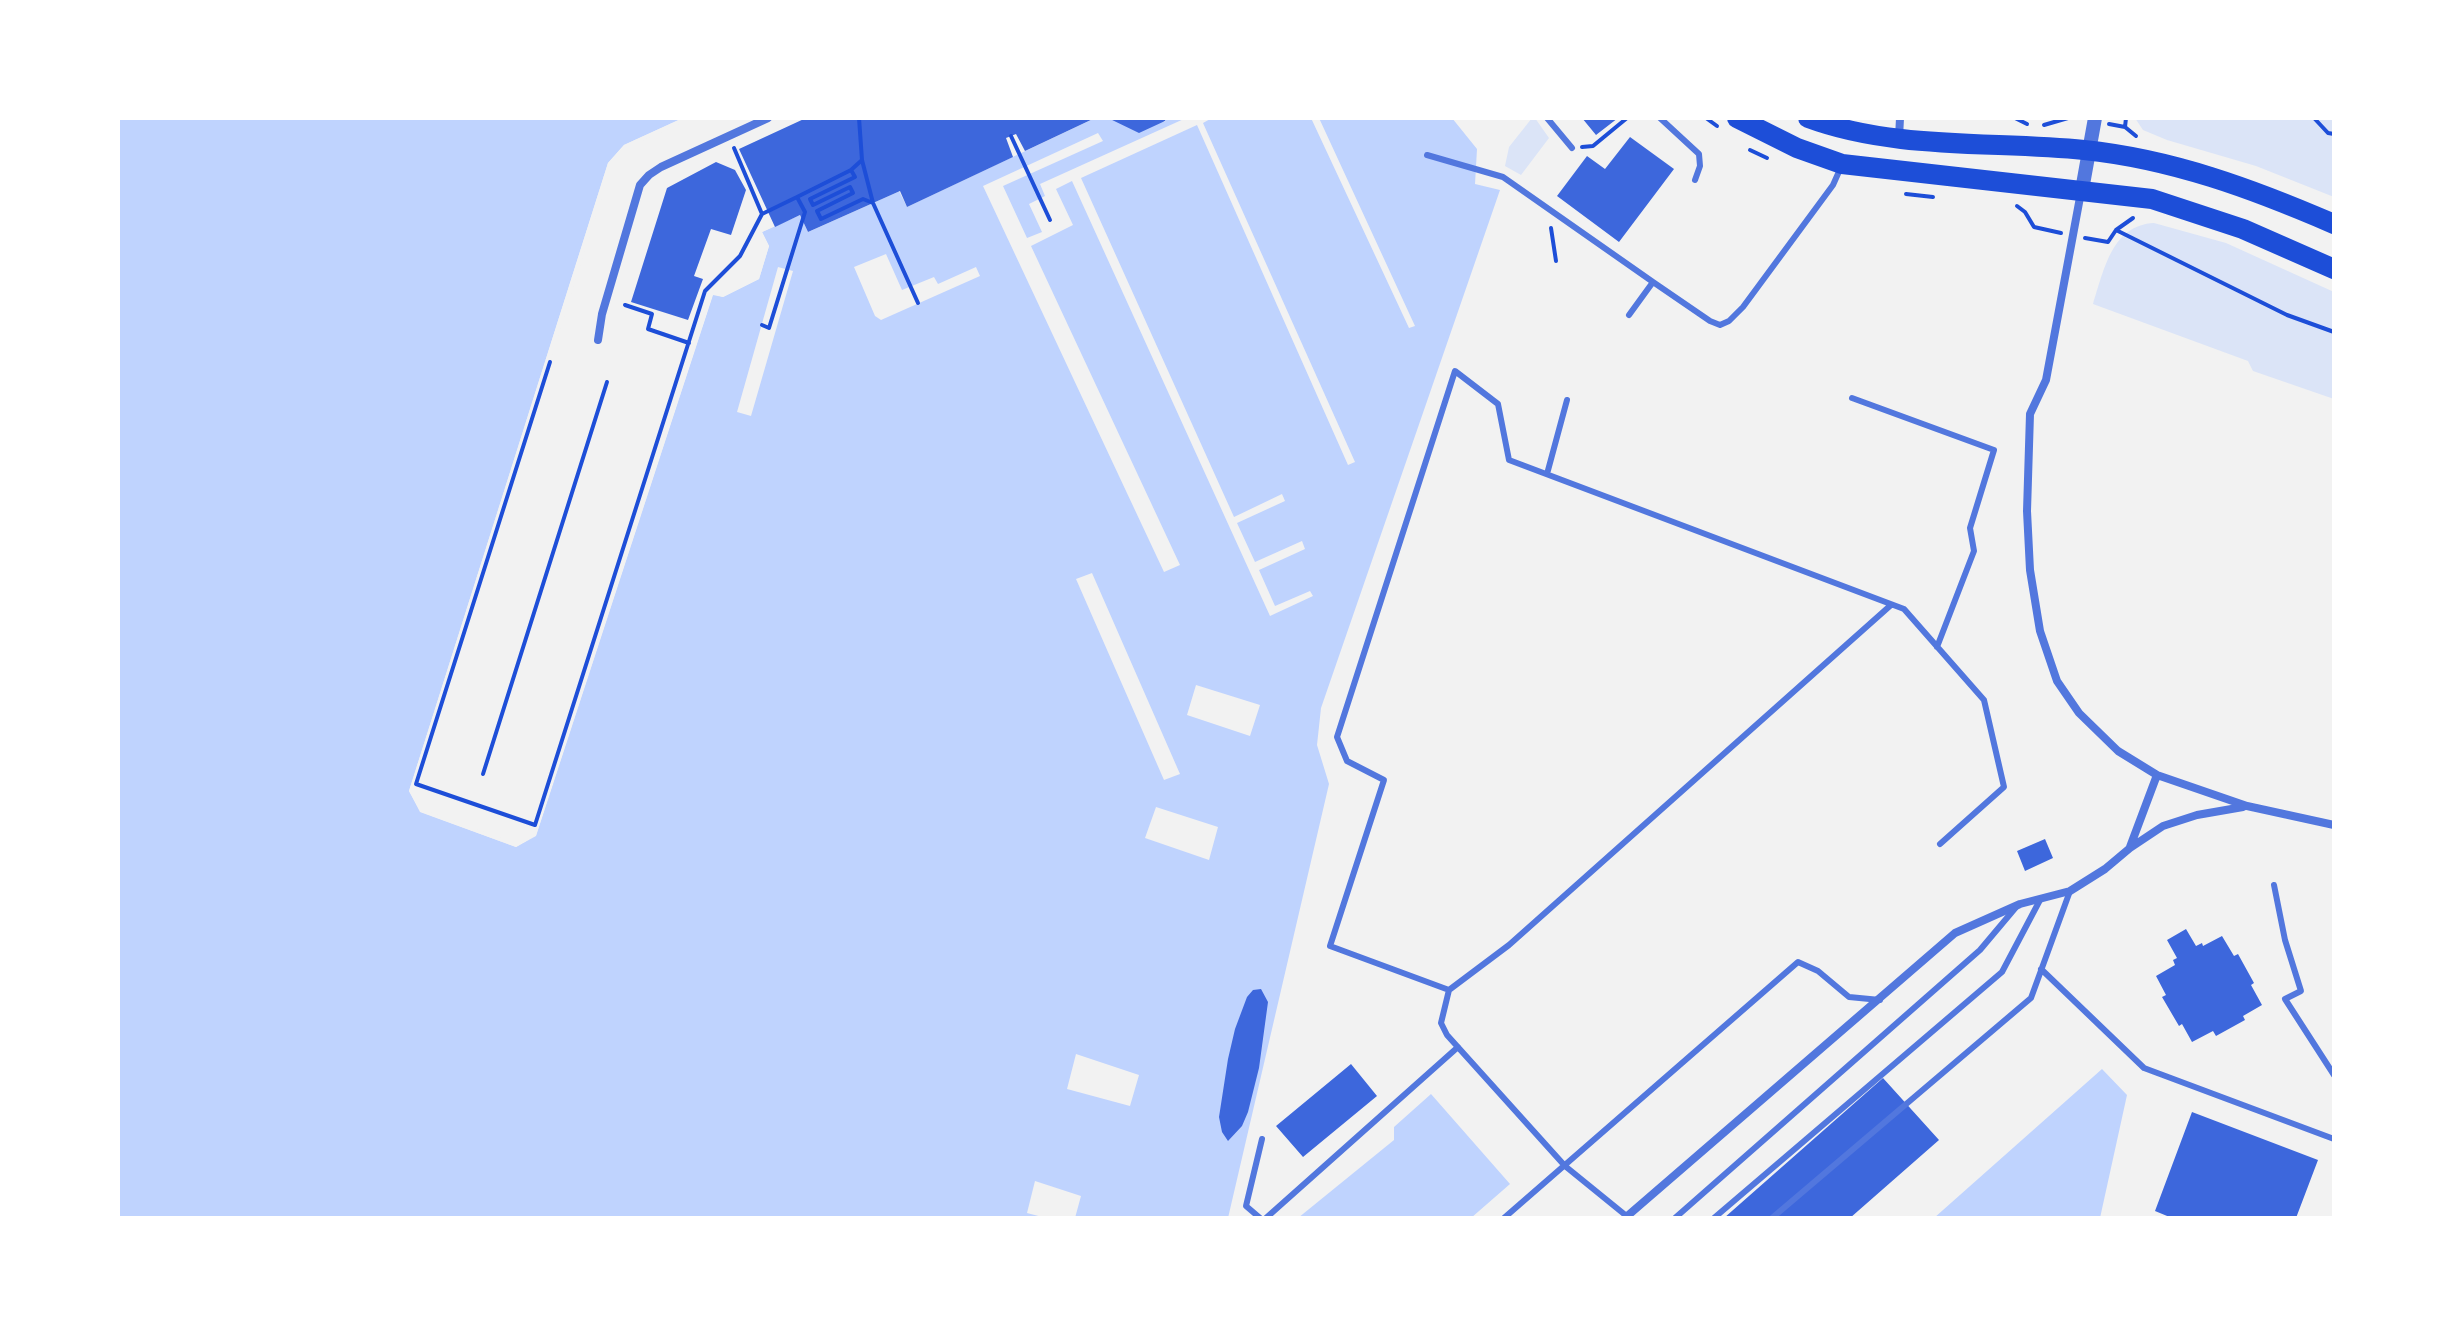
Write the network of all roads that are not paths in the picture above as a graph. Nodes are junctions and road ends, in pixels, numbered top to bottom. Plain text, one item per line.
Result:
1 (768, 118) edge
2 (1547, 118) edge
3 (1660, 118) edge
4 (1737, 118) edge
5 (1808, 118) edge
6 (1900, 118) edge
7 (2095, 118) edge
8 (1899, 139) junction
9 (1572, 148) road end
10 (2089, 151) junction
11 (1427, 155) dead end
12 (1842, 164) junction
13 (1695, 180) dead end
14 (2082, 190) junction
15 (2334, 224) edge
16 (2334, 269) edge
17 (1653, 282) junction
18 (1629, 315) dead end
19 (598, 340) dead end
20 (1852, 398) dead end
21 (1567, 400) dead end
22 (1547, 474) junction
23 (1891, 605) junction
24 (1937, 647) junction
25 (2157, 775) junction
26 (2247, 806) junction
27 (2334, 825) edge
28 (1940, 844) dead end
29 (2130, 848) junction
30 (2274, 885) dead end
31 (2070, 891) junction
32 (2040, 900) junction
33 (2020, 904) junction
34 (2041, 969) junction
35 (1449, 990) junction
36 (1880, 1000) junction
37 (1458, 1047) junction
38 (2334, 1075) edge
39 (1262, 1139) dead end
40 (2334, 1139) edge
41 (1565, 1166) junction
42 (1263, 1218) edge
43 (1504, 1218) edge
44 (1627, 1218) edge
45 (1675, 1218) edge
46 (1714, 1218) edge
47 (1772, 1218) edge

1 - 19 street
2 - 9 lane
3 - 13 lane
4 - 12 main road
5 - 8 main road
6 - 8 street
7 - 10 street
8 - 10 main road
10 - 14 street
10 - 15 main road
11 - 17 lane
12 - 14 main road
12 - 17 lane
14 - 16 main road
14 - 25 street
17 - 18 lane
20 - 24 lane
21 - 22 lane
22 - 23 lane
22 - 35 lane
23 - 24 lane
23 - 35 lane
24 - 28 lane
25 - 26 street
25 - 29 street
26 - 27 street
26 - 29 street
29 - 31 street
30 - 38 lane
31 - 32 street
31 - 34 lane
32 - 33 street
32 - 46 lane
33 - 36 street
33 - 45 lane
34 - 40 lane
34 - 47 lane
35 - 37 lane
36 - 41 lane
36 - 44 street
37 - 41 lane
37 - 42 lane
39 - 42 lane
41 - 43 lane
41 - 44 lane

